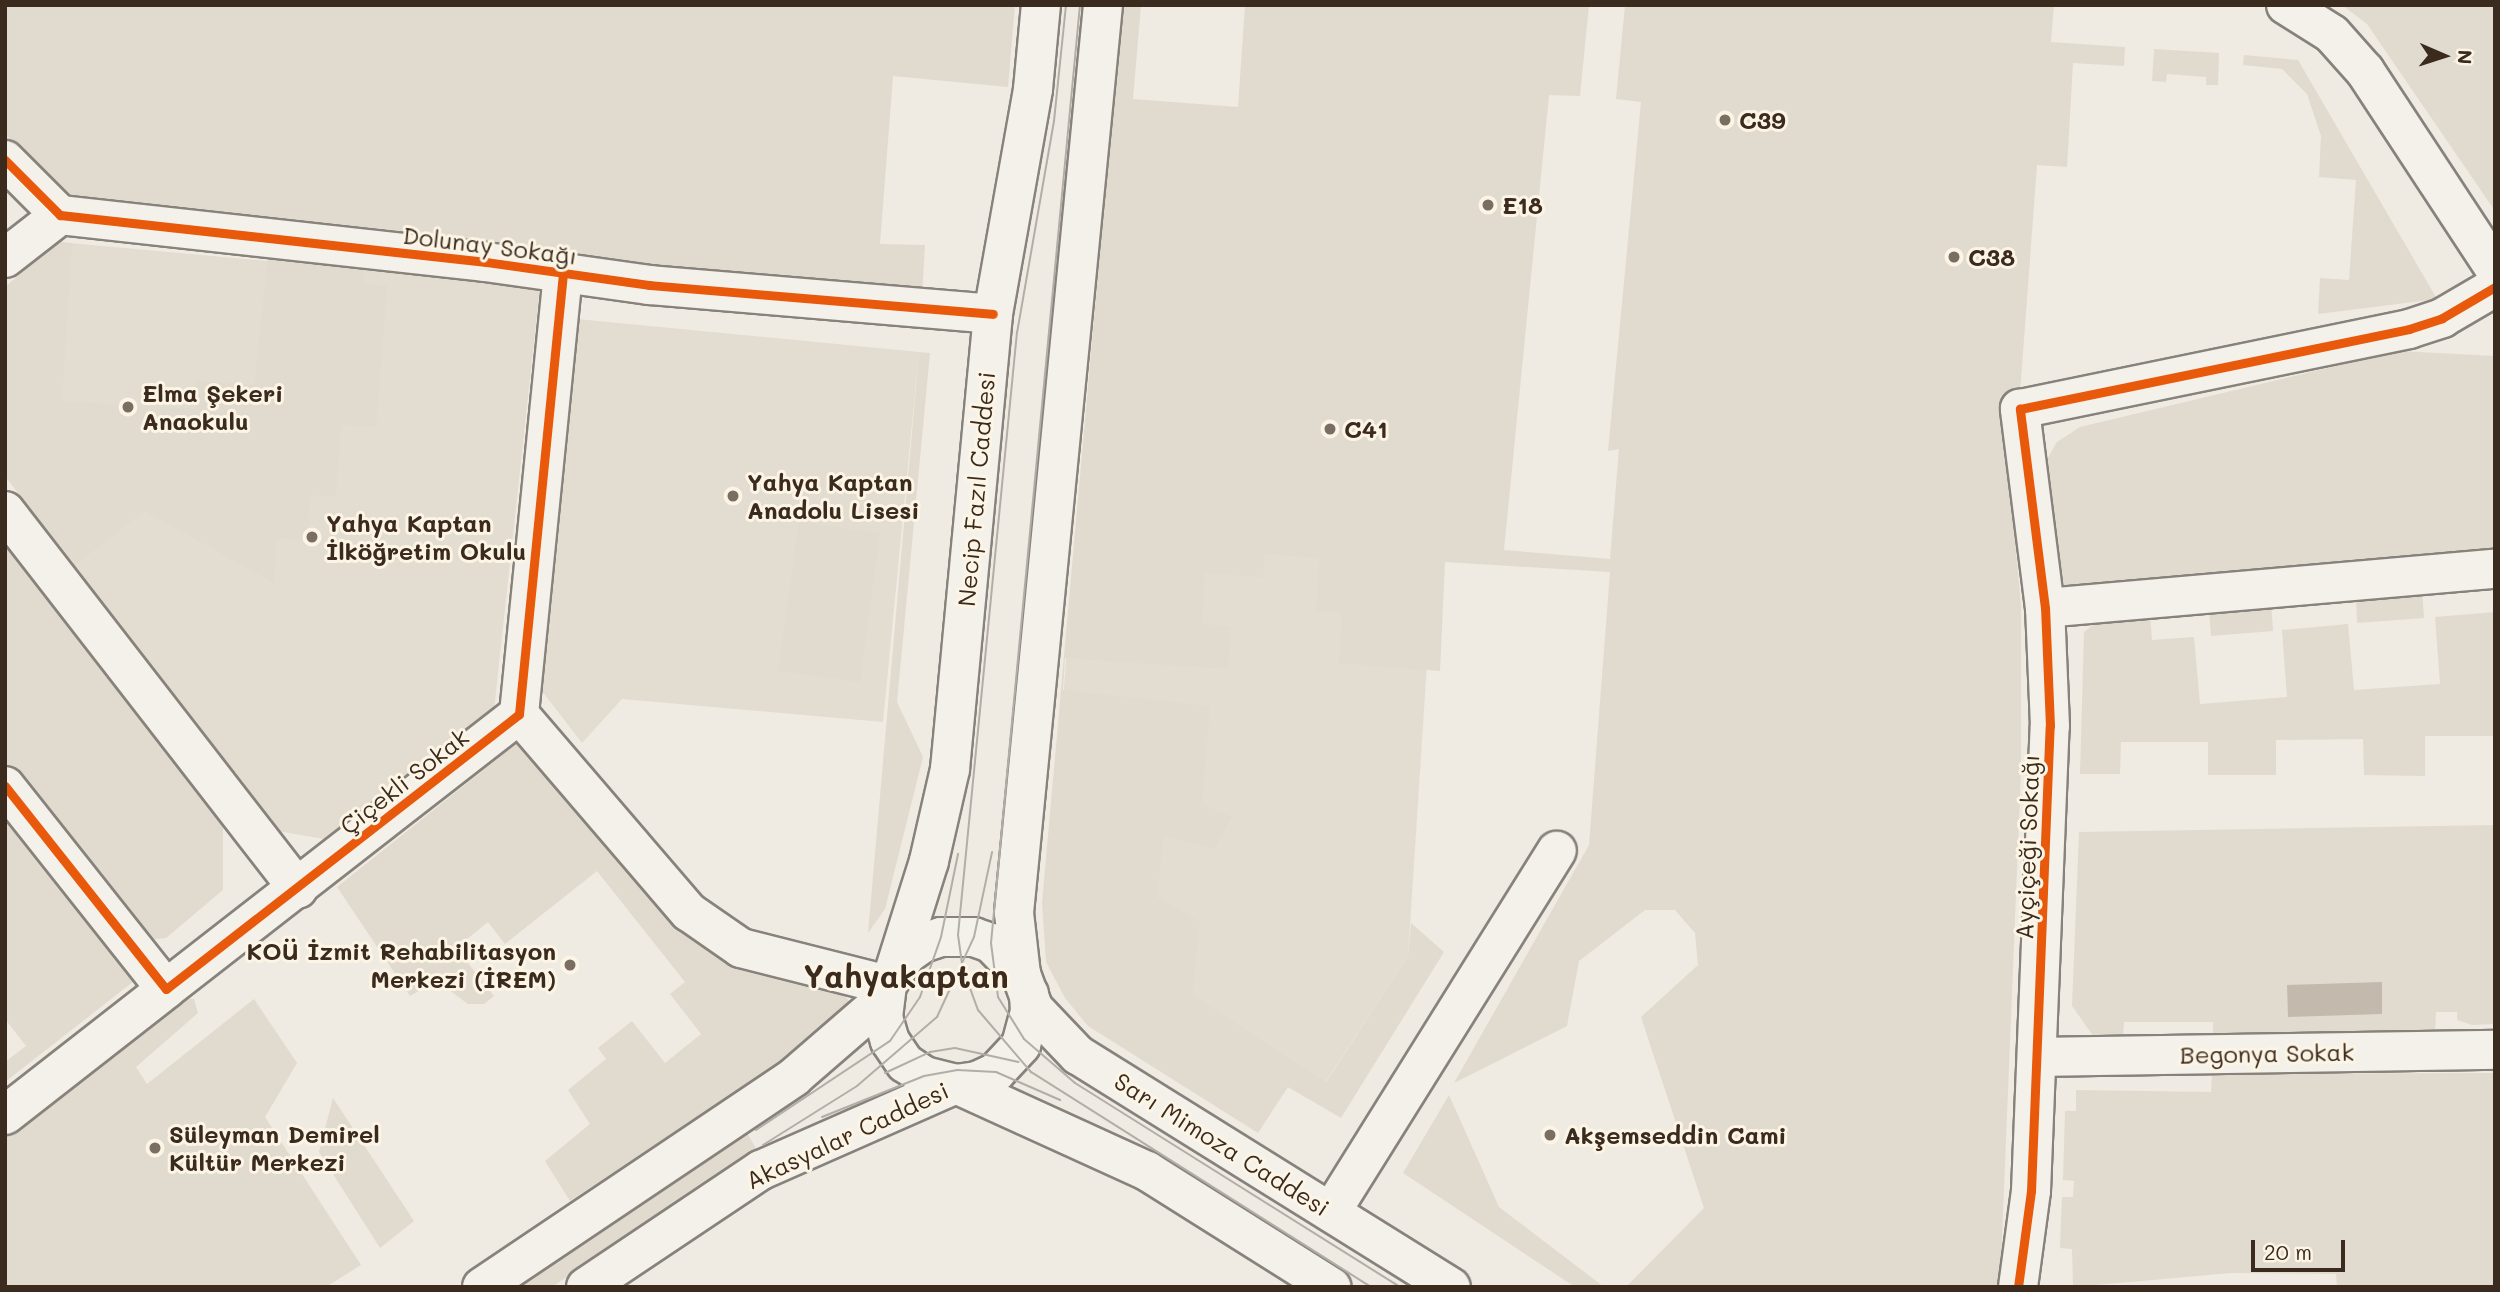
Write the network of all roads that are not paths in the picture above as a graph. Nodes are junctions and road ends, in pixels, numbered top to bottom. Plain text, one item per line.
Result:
1 (1041, 5) edge
2 (1102, 5) edge
3 (2286, 5) edge
4 (5, 160) edge
5 (60, 215) junction
6 (5, 258) edge
7 (2495, 269) edge
8 (563, 274) junction
9 (2495, 287) edge
10 (993, 314) junction
11 (5, 511) edge
12 (2495, 569) edge
13 (2045, 608) junction
14 (519, 714) junction
15 (5, 786) edge
16 (1557, 851) dead end
17 (298, 889) junction
18 (888, 984) junction
19 (1025, 984) junction
20 (166, 989) junction
21 (2495, 1050) edge
22 (2038, 1056) junction
23 (956, 1084) junction
24 (5, 1115) edge
25 (1331, 1212) junction
26 (482, 1287) edge
27 (586, 1287) edge
28 (1331, 1287) edge
29 (1451, 1287) edge
30 (2018, 1287) edge

1 - 10 street, Necip Fazıl Caddesi
2 - 19 street
3 - 7 street
4 - 5 street
5 - 6 street
5 - 8 street, Dolunay Sokağı
8 - 10 street, Dolunay Sokağı
8 - 14 street
9 - 13 street, Ayçiçeği Sokağı
10 - 18 street, Necip Fazıl Caddesi
11 - 17 street
12 - 13 street
13 - 22 street, Ayçiçeği Sokağı
14 - 17 street, Çiçekli Sokak
14 - 18 street
15 - 20 street
16 - 25 street
17 - 20 street, Çiçekli Sokak
18 - 19 street
18 - 23 street
18 - 26 street
19 - 23 street
19 - 25 street, Sarı Mimoza Caddesi
20 - 24 street, Çiçekli Sokak
21 - 22 street, Begonya Sokak
22 - 30 street, Ayçiçeği Sokağı
23 - 27 street, Akasyalar Caddesi
23 - 28 street, Akasyalar Caddesi
25 - 29 street, Sarı Mimoza Caddesi

